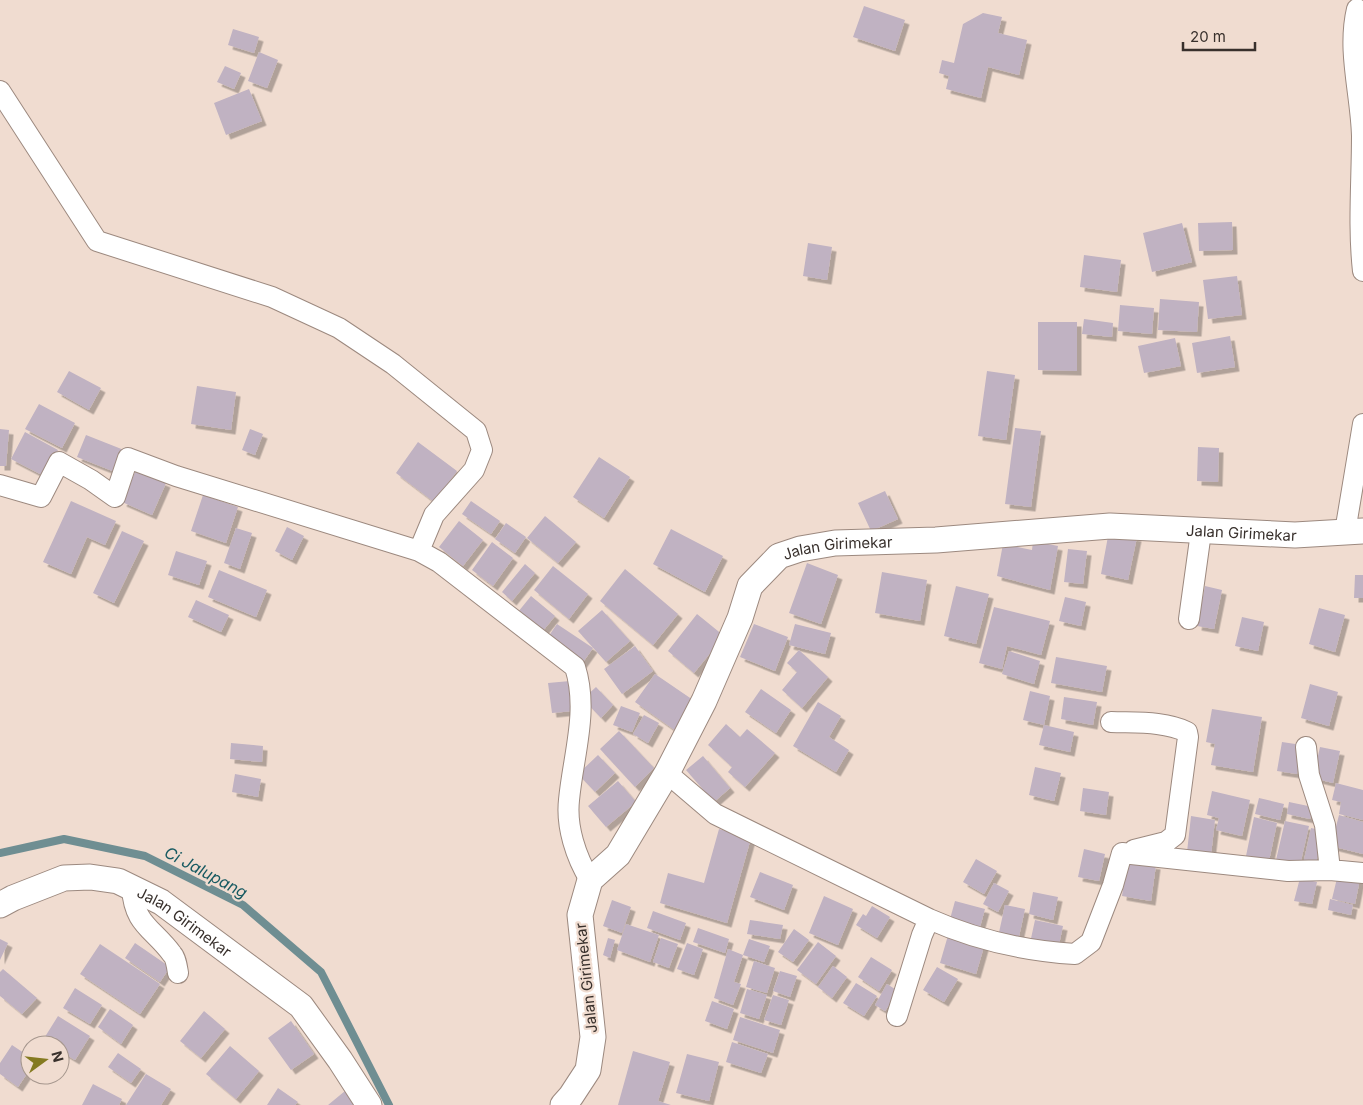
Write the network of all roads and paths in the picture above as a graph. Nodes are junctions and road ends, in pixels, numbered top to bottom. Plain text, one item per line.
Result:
1 (1355, 5) edge
2 (0, 91) edge
3 (1363, 271) edge
4 (1363, 424) edge
5 (0, 485) edge
6 (1201, 532) junction
7 (1354, 532) edge
8 (418, 551) junction
9 (1189, 619) dead end
10 (1112, 722) dead end
11 (1306, 747) dead end
12 (666, 773) junction
13 (1122, 854) junction
14 (1330, 870) junction
15 (1363, 873) edge
16 (590, 880) junction
17 (132, 888) junction
18 (0, 905) edge
19 (929, 919) junction
20 (178, 972) dead end
21 (897, 1016) dead end
22 (369, 1105) edge
23 (563, 1105) edge

1 - 3 street
2 - 8 street
4 - 7 street
5 - 8 street
6 - 7 street, Jalan Girimekar
6 - 9 street
6 - 12 street, Jalan Girimekar
8 - 16 street
10 - 13 street
11 - 14 street
12 - 16 street, Jalan Girimekar
12 - 19 street
13 - 14 street
13 - 19 street
14 - 15 street
16 - 23 street, Jalan Girimekar
17 - 18 street, Jalan Girimekar
17 - 20 street
17 - 22 street, Jalan Girimekar
19 - 21 street

